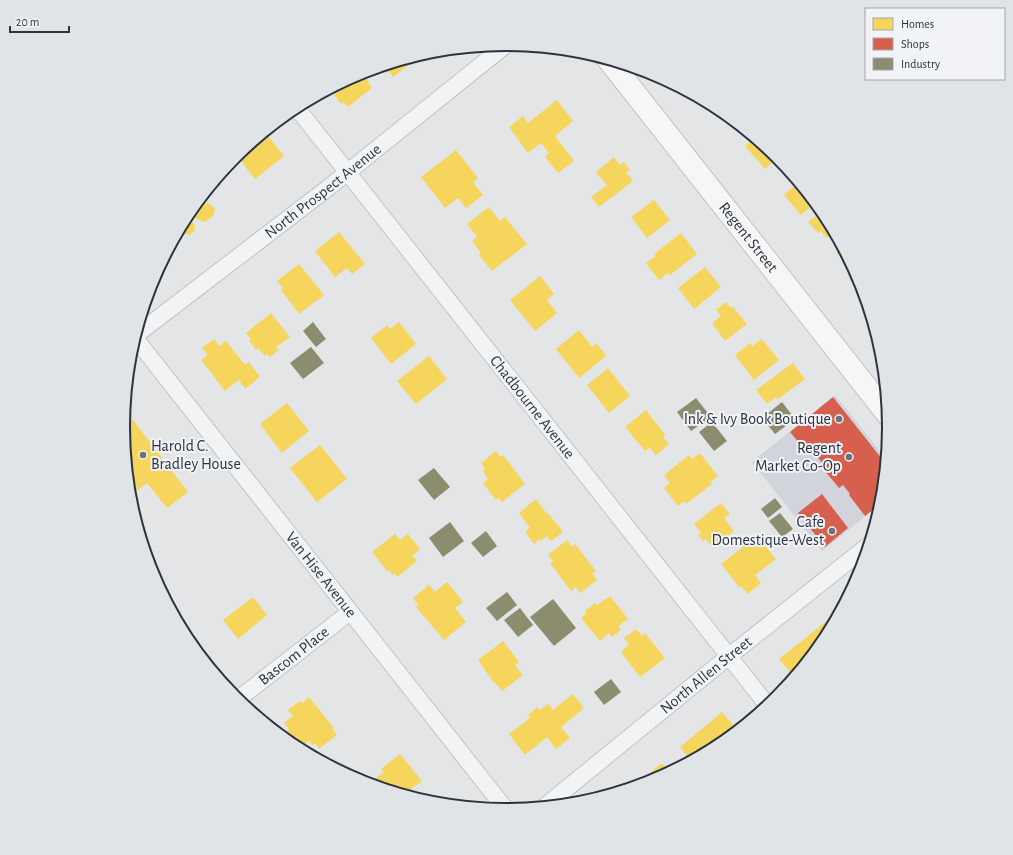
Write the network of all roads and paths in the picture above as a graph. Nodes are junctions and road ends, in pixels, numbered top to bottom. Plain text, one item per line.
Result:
1 (498, 51) edge
2 (614, 67) edge
3 (300, 112) edge
4 (347, 173) junction
5 (143, 330) edge
6 (140, 344) edge
7 (882, 407) edge
8 (863, 550) edge
9 (350, 612) junction
10 (728, 657) junction
11 (242, 696) edge
12 (765, 702) edge
13 (551, 801) edge
14 (501, 804) edge

1 - 4 street, North Prospect Avenue
2 - 7 main road, Regent Street
3 - 4 street, Chadbourne Avenue
4 - 5 street, North Prospect Avenue
4 - 10 street, Chadbourne Avenue
6 - 9 street, Van Hise Avenue
8 - 10 street, North Allen Street
9 - 11 street, Bascom Place
9 - 14 street, Van Hise Avenue
10 - 12 street, Chadbourne Avenue
10 - 13 street, North Allen Street

